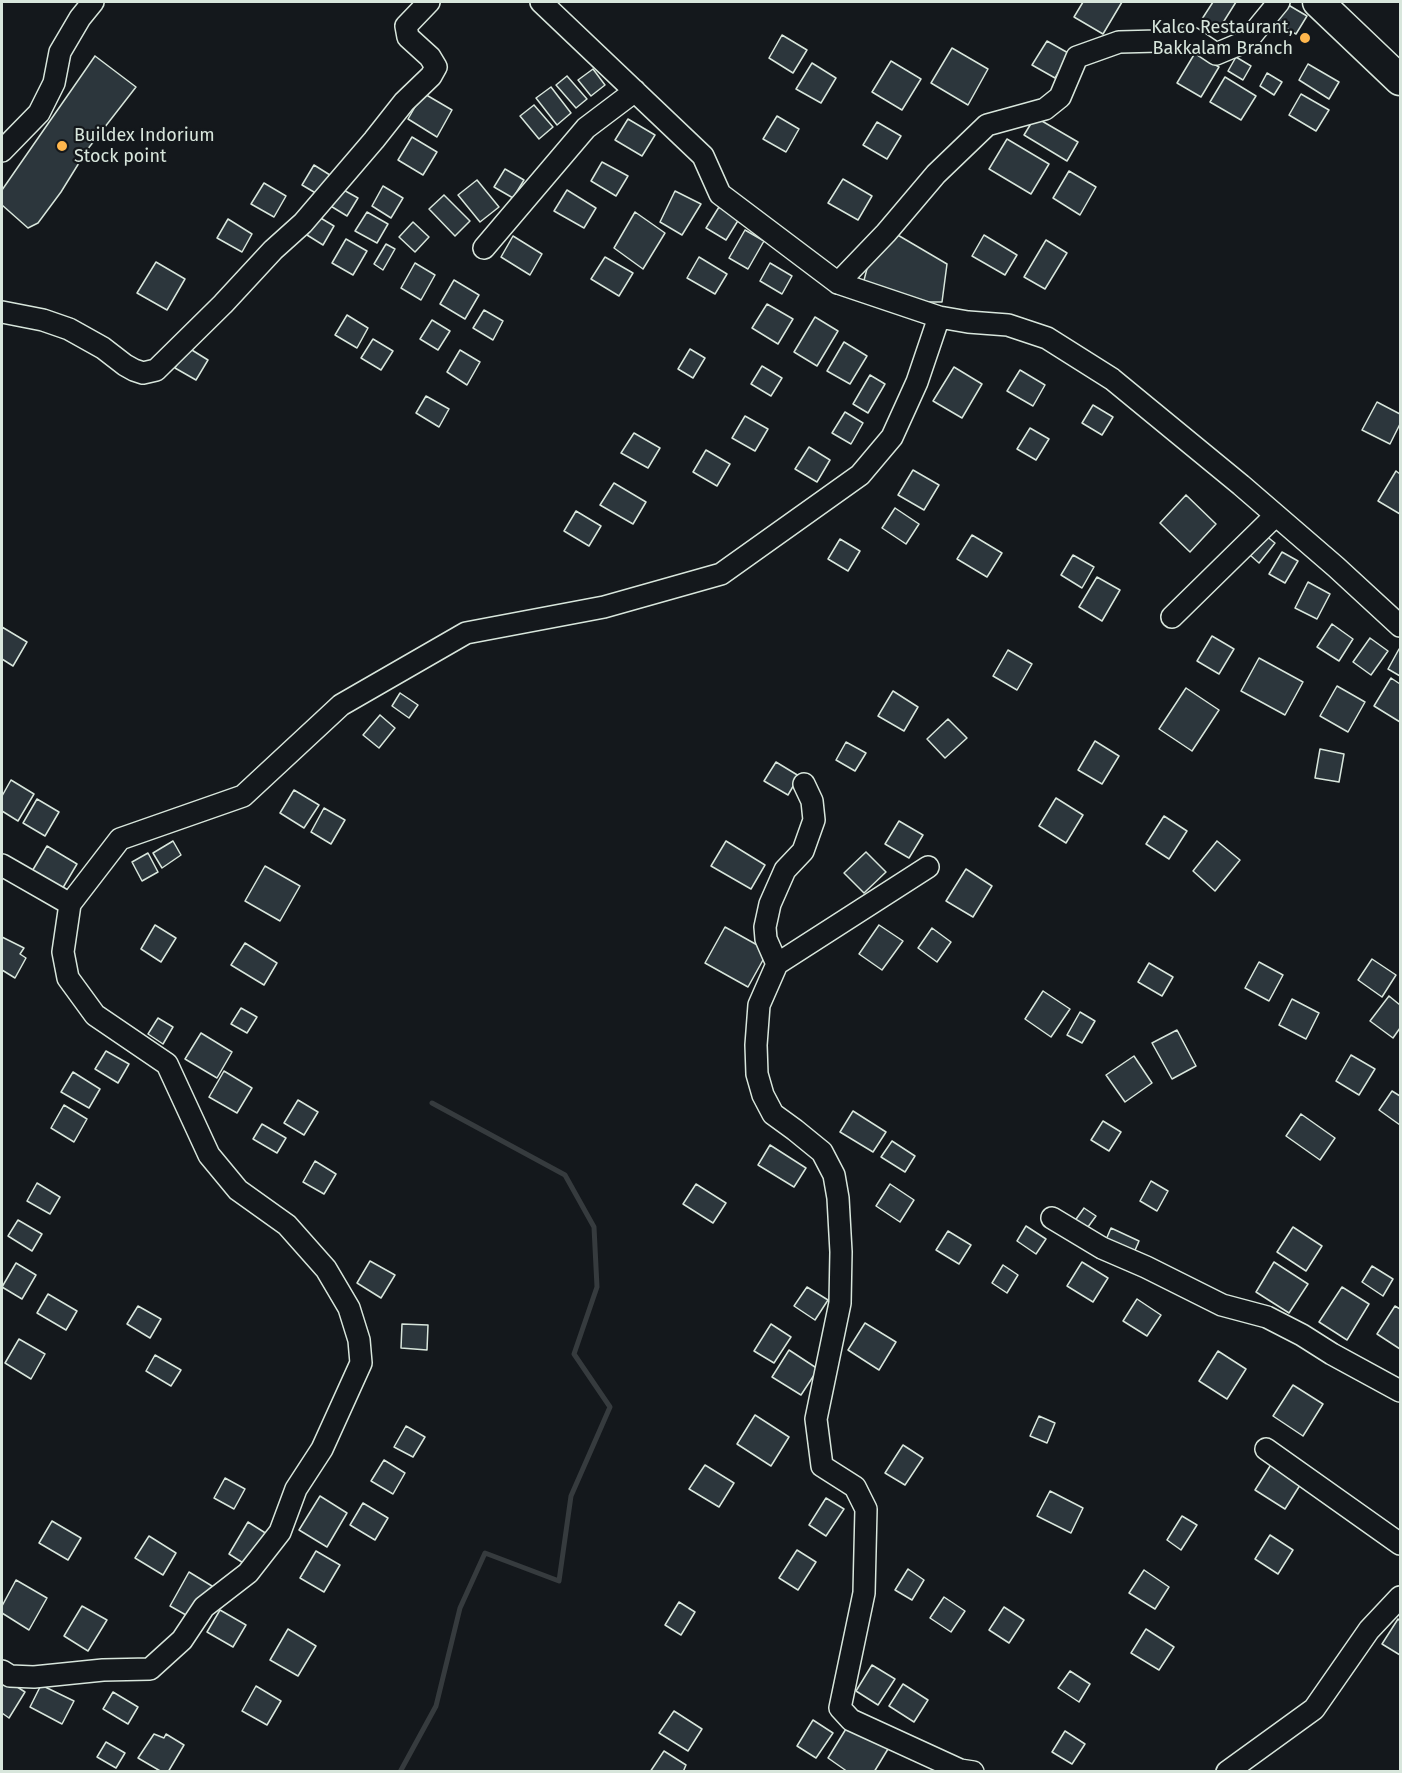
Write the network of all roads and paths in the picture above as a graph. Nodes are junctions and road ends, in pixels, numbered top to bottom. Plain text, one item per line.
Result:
1 (93, 2) edge
2 (429, 2) edge
3 (541, 2) edge
4 (1279, 2) edge
5 (1318, 2) edge
6 (1401, 80) edge
7 (635, 91) junction
8 (2, 152) edge
9 (484, 248) dead end
10 (838, 283) junction
11 (2, 312) edge
12 (939, 317) junction
13 (1275, 516) junction
14 (1172, 617) dead end
15 (1401, 626) edge
16 (804, 784) dead end
17 (2, 865) edge
18 (928, 867) dead end
19 (70, 904) junction
20 (777, 964) junction
21 (1052, 1218) dead end
22 (1401, 1391) edge
23 (1266, 1449) dead end
24 (1401, 1544) edge
25 (1401, 1598) edge
26 (2, 1671) edge
27 (974, 1772) edge
28 (1227, 1772) edge

1 - 8 street
2 - 11 street
3 - 7 street
4 - 10 street
5 - 6 highway
7 - 9 street
7 - 10 street
10 - 12 street
12 - 13 street
12 - 19 street
13 - 14 street
13 - 15 street
16 - 20 street
17 - 19 street
18 - 20 street
19 - 26 street
20 - 27 street
21 - 22 street
23 - 24 street
25 - 28 street

